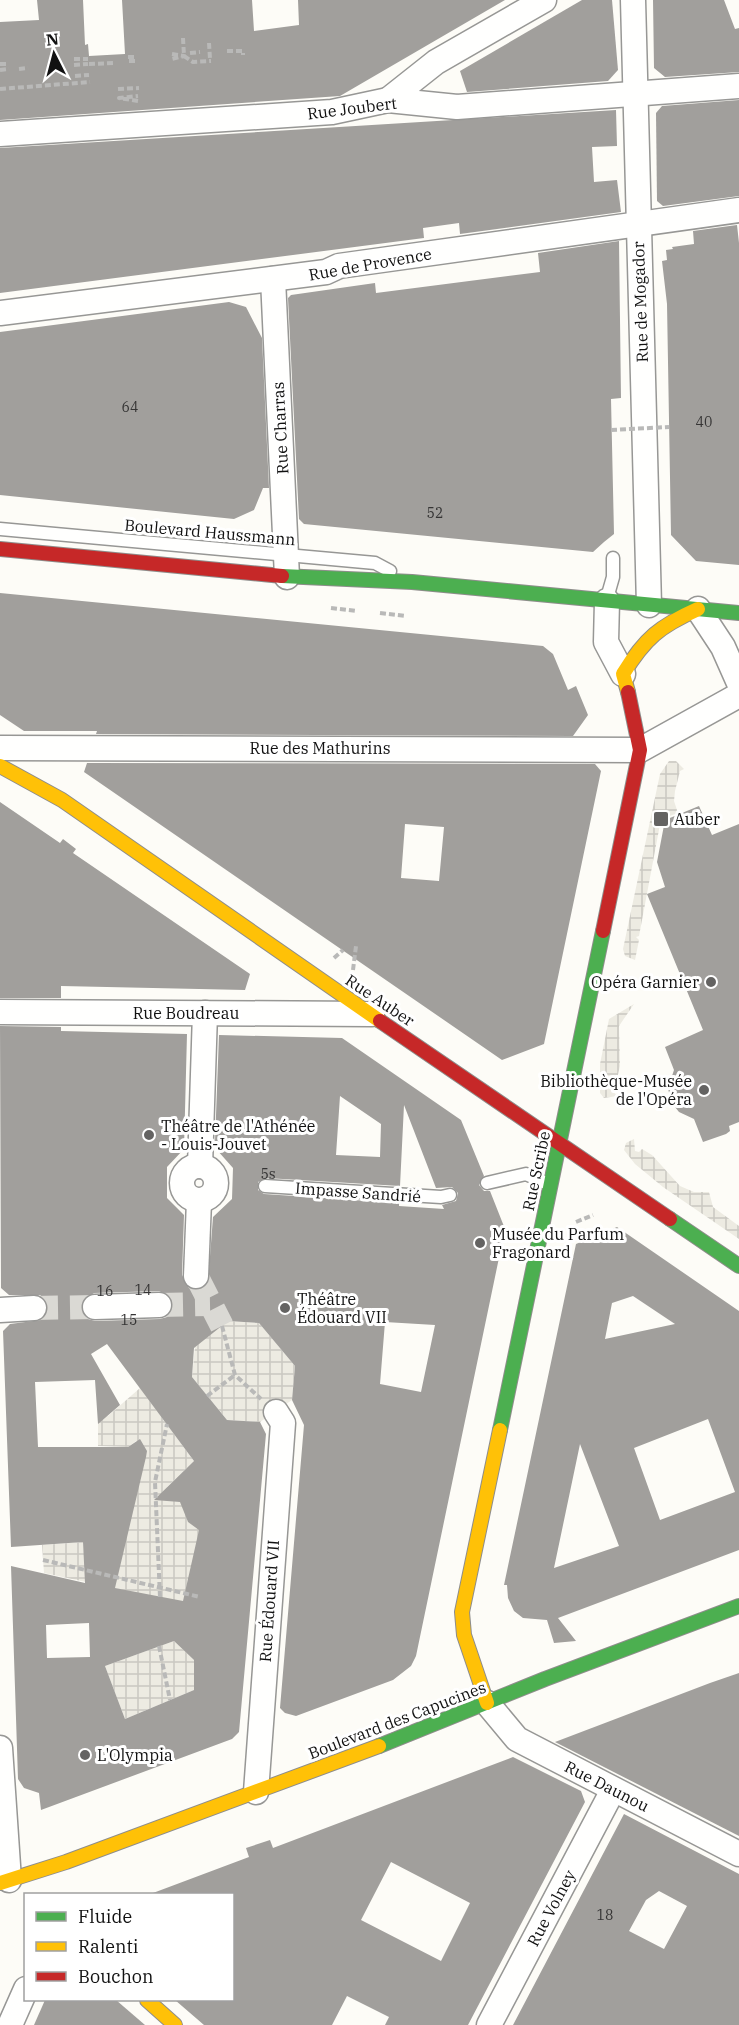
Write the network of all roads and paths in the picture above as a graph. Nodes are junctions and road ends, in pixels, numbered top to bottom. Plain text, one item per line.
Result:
1 (544, 0) edge
2 (633, 0) edge
3 (183, 38) dead end
4 (209, 43) dead end
5 (227, 51) dead end
6 (200, 52) dead end
7 (190, 53) dead end
8 (243, 55) dead end
9 (172, 56) dead end
10 (184, 56) junction
11 (128, 59) dead end
12 (137, 59) dead end
13 (66, 60) dead end
14 (75, 62) junction
15 (116, 63) dead end
16 (0, 64) edge
17 (66, 66) dead end
18 (28, 68) dead end
19 (19, 69) dead end
20 (0, 70) edge
21 (89, 75) dead end
22 (75, 76) dead end
23 (90, 82) dead end
24 (739, 86) edge
25 (139, 88) dead end
26 (0, 89) edge
27 (118, 89) dead end
28 (635, 94) junction
29 (388, 100) junction
30 (0, 134) edge
31 (739, 210) edge
32 (638, 222) junction
33 (273, 279) junction
34 (0, 313) edge
35 (669, 427) dead end
36 (611, 430) dead end
37 (0, 529) edge
38 (0, 549) edge
39 (613, 558) dead end
40 (286, 566) junction
41 (412, 582) junction
42 (607, 601) junction
43 (649, 605) junction
44 (332, 608) dead end
45 (698, 609) junction
46 (357, 611) dead end
47 (380, 613) dead end
48 (739, 613) edge
49 (406, 616) dead end
50 (623, 674) junction
51 (739, 683) edge
52 (739, 695) edge
53 (0, 748) edge
54 (640, 750) junction
55 (0, 766) edge
56 (356, 946) dead end
57 (343, 950) dead end
58 (332, 960) dead end
59 (353, 973) dead end
60 (0, 1012) edge
61 (205, 1013) junction
62 (372, 1014) junction
63 (558, 1144) junction
64 (487, 1183) dead end
65 (550, 1185) junction
66 (265, 1186) dead end
67 (450, 1195) dead end
68 (593, 1215) dead end
69 (576, 1222) dead end
70 (739, 1266) edge
71 (196, 1276) tunnel mouth
72 (159, 1305) tunnel mouth
73 (95, 1307) tunnel mouth
74 (33, 1308) tunnel mouth
75 (0, 1310) edge
76 (222, 1326) tunnel mouth
77 (235, 1375) junction
78 (207, 1396) dead end
79 (276, 1412) joint
80 (167, 1424) dead end
81 (43, 1560) dead end
82 (160, 1588) junction
83 (160, 1597) dead end
84 (200, 1597) dead end
85 (739, 1606) edge
86 (159, 1647) dead end
87 (170, 1700) dead end
88 (487, 1703) junction
89 (0, 1748) edge
90 (613, 1790) junction
91 (256, 1792) junction
92 (739, 1854) edge
93 (9, 1883) edge
94 (24, 1994) edge
95 (148, 2001) edge
96 (10, 2025) edge
97 (175, 2025) edge
98 (489, 2025) edge

1 - 29 street
2 - 28 street, Rue de Mogador
3 - 10 path
4 - 10 path
5 - 8 path
6 - 7 path
9 - 10 path
11 - 12 path
13 - 14 path
14 - 15 path
14 - 17 path
16 - 20 path
18 - 19 path
21 - 22 path
23 - 26 path
24 - 28 street, Rue Joubert
25 - 27 path
28 - 29 street, Rue Joubert
28 - 32 street, Rue de Mogador
29 - 30 street, Rue Joubert
31 - 32 street, Rue de Provence
32 - 33 street, Rue de Provence
32 - 43 street, Rue de Mogador
33 - 34 street, Rue de Provence
33 - 40 street, Rue Charras
35 - 36 path, bridge
37 - 40 lane, Boulevard Haussmann
38 - 40 main road, Boulevard Haussmann
39 - 42 lane
40 - 41 main road, Boulevard Haussmann
40 - 41 lane, Boulevard Haussmann
41 - 42 main road, Boulevard Haussmann
42 - 43 main road, Boulevard Haussmann
42 - 50 street
43 - 45 main road, Boulevard Haussmann
44 - 46 path
45 - 48 main road, Boulevard Haussmann
45 - 50 main road
45 - 51 street
47 - 49 path
50 - 54 main road, Rue Scribe
52 - 54 street
53 - 54 street, Rue des Mathurins
54 - 63 main road, Rue Scribe
55 - 62 main road, Rue Auber
56 - 59 path
57 - 58 path
60 - 61 street, Rue Boudreau
61 - 62 street, Rue Boudreau
61 - 71 street
62 - 63 main road, Rue Auber
63 - 65 main road, Rue Scribe
63 - 70 main road, Rue Auber
64 - 65 lane
65 - 88 main road, Rue Scribe
66 - 67 lane, Impasse Sandrié
68 - 69 path
72 - 73 street
74 - 75 street
76 - 77 path
77 - 78 path
77 - 79 path
79 - 91 street, Rue Édouard VII
80 - 82 path
81 - 82 path
82 - 83 path
82 - 84 path
85 - 88 main road, Boulevard des Capucines
86 - 87 path
88 - 90 street, Rue Daunou
88 - 91 main road, Boulevard des Capucines
89 - 93 street
90 - 92 street, Rue Daunou
90 - 98 street, Rue Volney
91 - 93 main road, Boulevard des Capucines
94 - 96 street
95 - 97 main road

